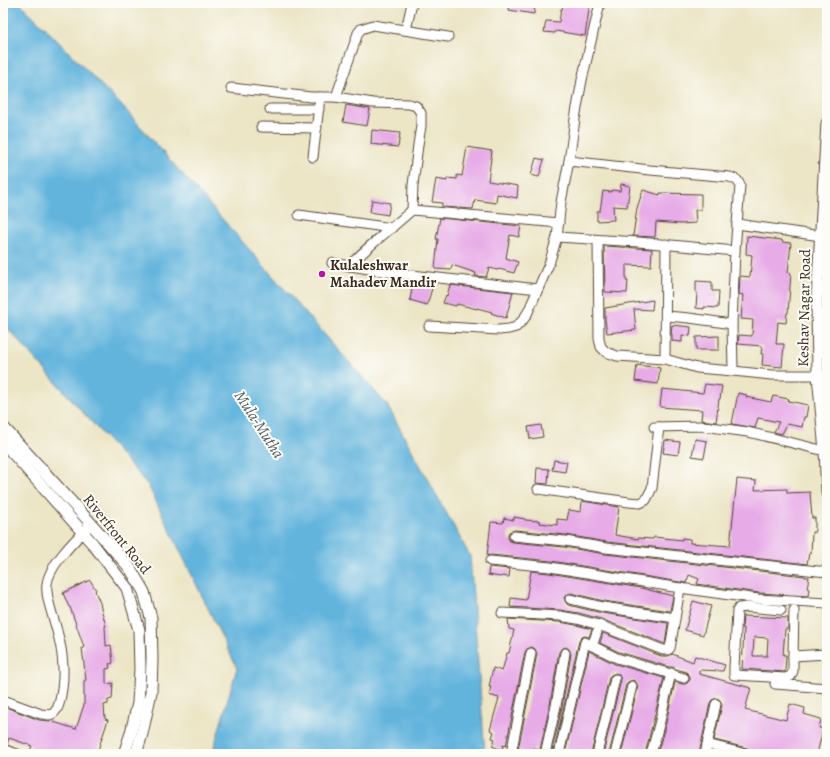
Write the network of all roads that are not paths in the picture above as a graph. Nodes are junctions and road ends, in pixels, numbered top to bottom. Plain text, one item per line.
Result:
1 (412, 3) edge
2 (600, 3) edge
3 (406, 30) junction
4 (448, 37) dead end
5 (231, 88) dead end
6 (320, 97) junction
7 (336, 97) junction
8 (270, 109) dead end
9 (319, 109) junction
10 (827, 123) edge
11 (261, 127) dead end
12 (317, 128) junction
13 (313, 157) dead end
14 (569, 161) junction
15 (412, 210) junction
16 (299, 215) dead end
17 (559, 223) junction
18 (737, 224) junction
19 (392, 228) junction
20 (823, 232) edge
21 (557, 237) junction
22 (598, 240) junction
23 (666, 244) junction
24 (735, 251) junction
25 (332, 263) dead end
26 (349, 266) junction
27 (538, 288) junction
28 (666, 316) junction
29 (732, 324) junction
30 (429, 326) dead end
31 (665, 359) junction
32 (733, 371) junction
33 (822, 375) edge
34 (824, 416) edge
35 (4, 430) edge
36 (3, 442) edge
37 (18, 451) junction
38 (825, 451) junction
39 (538, 489) dead end
40 (827, 493) edge
41 (91, 524) junction
42 (83, 532) junction
43 (514, 536) dead end
44 (490, 561) dead end
45 (827, 572) edge
46 (680, 588) junction
47 (570, 599) dead end
48 (827, 603) edge
49 (781, 610) dead end
50 (794, 610) dead end
51 (502, 613) dead end
52 (675, 618) junction
53 (597, 632) dead end
54 (592, 646) junction
55 (531, 653) dead end
56 (565, 653) dead end
57 (827, 654) edge
58 (793, 656) junction
59 (671, 673) junction
60 (684, 678) dead end
61 (615, 679) dead end
62 (773, 684) dead end
63 (632, 686) dead end
64 (827, 688) edge
65 (3, 700) edge
66 (716, 704) dead end
67 (556, 706) junction
68 (570, 709) junction
69 (707, 744) junction
70 (3, 749) edge
71 (17, 754) edge
72 (124, 754) edge
73 (136, 754) edge
74 (510, 754) edge
75 (544, 754) edge
76 (559, 754) edge
77 (597, 754) edge
78 (615, 754) edge
79 (651, 754) edge
80 (705, 754) edge
81 (746, 754) edge

1 - 3 street
2 - 14 street
3 - 4 street
3 - 7 street
5 - 6 street
6 - 7 street
6 - 9 street
7 - 15 street
8 - 9 street
9 - 12 street
10 - 20 street, Keshav Nagar Road
11 - 12 street
12 - 13 street
14 - 17 street
14 - 18 street
15 - 17 street
15 - 19 street
16 - 19 street
17 - 21 street
18 - 20 street
18 - 24 street
19 - 26 street
20 - 33 street, Keshav Nagar Road
21 - 22 street
21 - 27 street
22 - 23 street
22 - 31 street
23 - 24 street
23 - 28 street
24 - 29 street
25 - 26 street
26 - 27 street
27 - 30 street
28 - 29 street
28 - 31 street
29 - 32 street
31 - 32 street
32 - 33 street
33 - 34 street, Keshav Nagar Road
34 - 38 street, Keshav Nagar Road
35 - 37 street, Riverfront Road
36 - 37 street, Riverfront Road
37 - 41 street, Riverfront Road
37 - 42 street, Riverfront Road
38 - 39 street
38 - 40 street, Keshav Nagar Road
41 - 42 street
41 - 73 street, Riverfront Road
42 - 65 street
42 - 72 street, Riverfront Road
43 - 45 street
44 - 46 street
46 - 48 street
46 - 52 street
47 - 52 street
49 - 58 street
50 - 58 street
51 - 52 street
53 - 54 street
54 - 59 street
54 - 68 street
55 - 74 street
56 - 67 street
57 - 58 street
59 - 60 street
59 - 79 street
61 - 77 street
62 - 64 street
63 - 78 street
66 - 69 street
67 - 68 street
67 - 75 street
68 - 76 street
69 - 80 street
69 - 81 street
70 - 71 street

